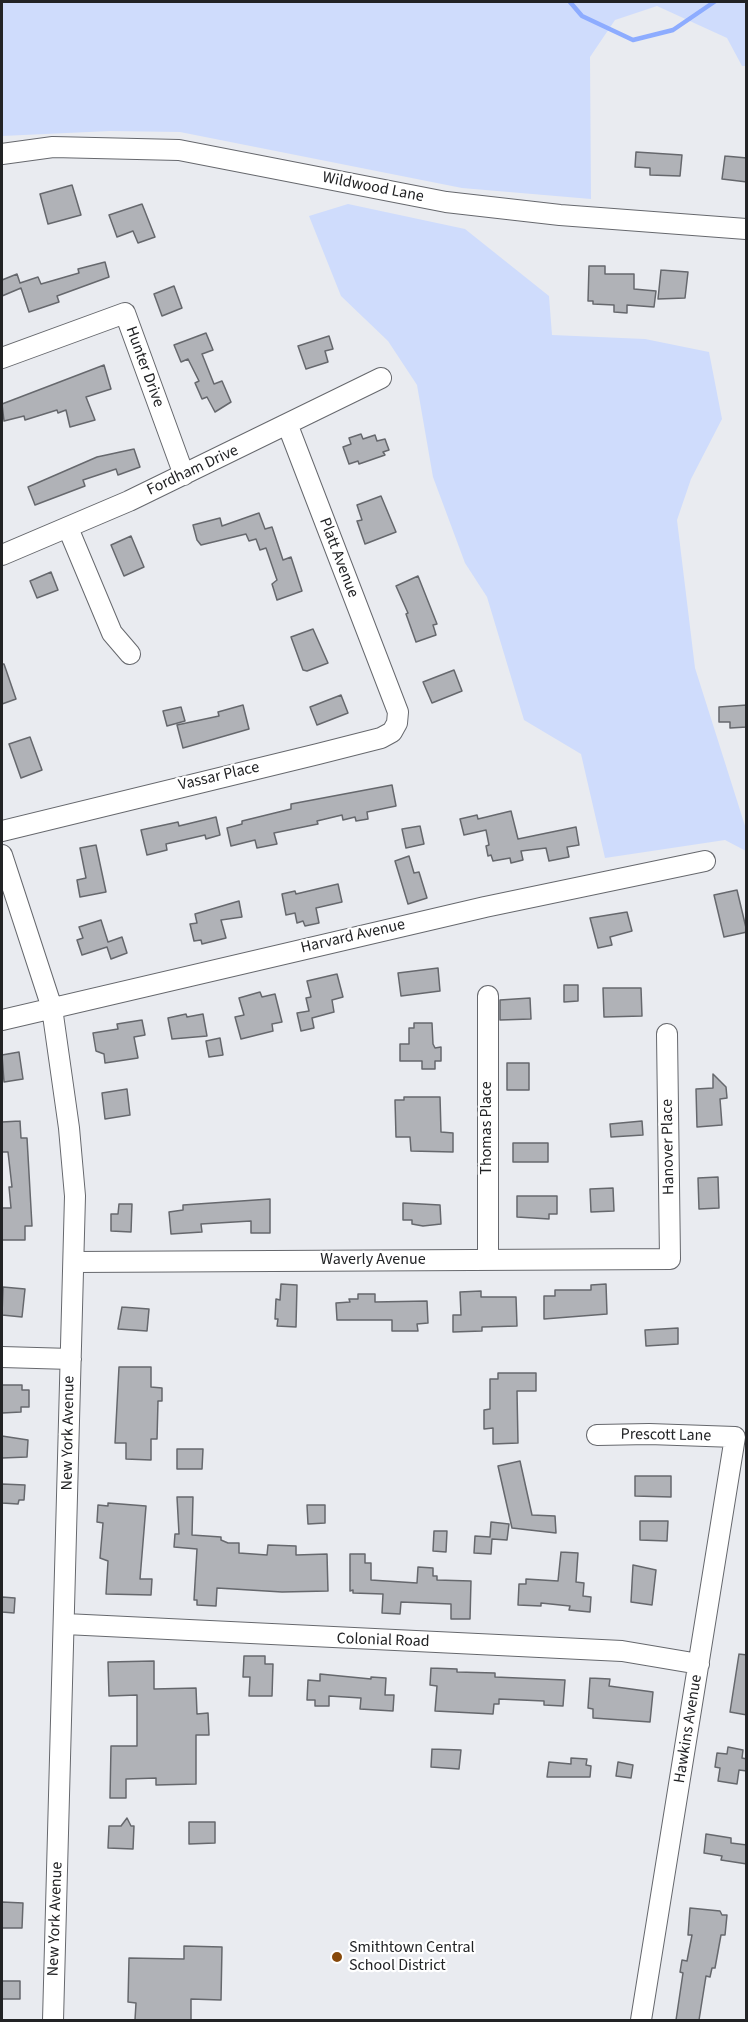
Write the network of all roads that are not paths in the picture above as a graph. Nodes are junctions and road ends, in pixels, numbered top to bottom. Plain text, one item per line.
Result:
1 (2, 154) edge
2 (747, 229) edge
3 (2, 358) edge
4 (381, 378) dead end
5 (288, 426) junction
6 (184, 475) junction
7 (68, 528) junction
8 (2, 555) edge
9 (130, 654) dead end
10 (389, 690) joint
11 (2, 831) edge
12 (2, 855) edge
13 (705, 861) dead end
14 (488, 996) dead end
15 (52, 1008) junction
16 (2, 1020) edge
17 (667, 1034) dead end
18 (488, 1259) junction
19 (670, 1259) joint
20 (75, 1262) junction
21 (2, 1357) edge
22 (71, 1359) junction
23 (597, 1435) dead end
24 (735, 1437) joint
25 (65, 1624) junction
26 (699, 1664) junction
27 (53, 2020) edge
28 (640, 2020) edge

1 - 2 street, Wildwood Lane
3 - 6 street, Hunter Drive
4 - 5 street, Fordham Drive
5 - 6 street, Fordham Drive
5 - 10 street, Platt Avenue
6 - 7 street, Fordham Drive
7 - 8 street, Fordham Drive
7 - 9 street
10 - 11 street, Vassar Place
12 - 15 street, New York Avenue
13 - 15 street, Harvard Avenue
14 - 18 street, Thomas Place
15 - 16 street, Harvard Avenue
15 - 20 street, New York Avenue
17 - 19 street, Hanover Place
18 - 19 street, Waverly Avenue
18 - 20 street, Waverly Avenue
20 - 22 street, New York Avenue
21 - 22 street
22 - 25 street, New York Avenue
23 - 24 street, Prescott Lane
24 - 26 street, Hawkins Avenue
25 - 26 street, Colonial Road
25 - 27 street, New York Avenue
26 - 28 street, Hawkins Avenue

